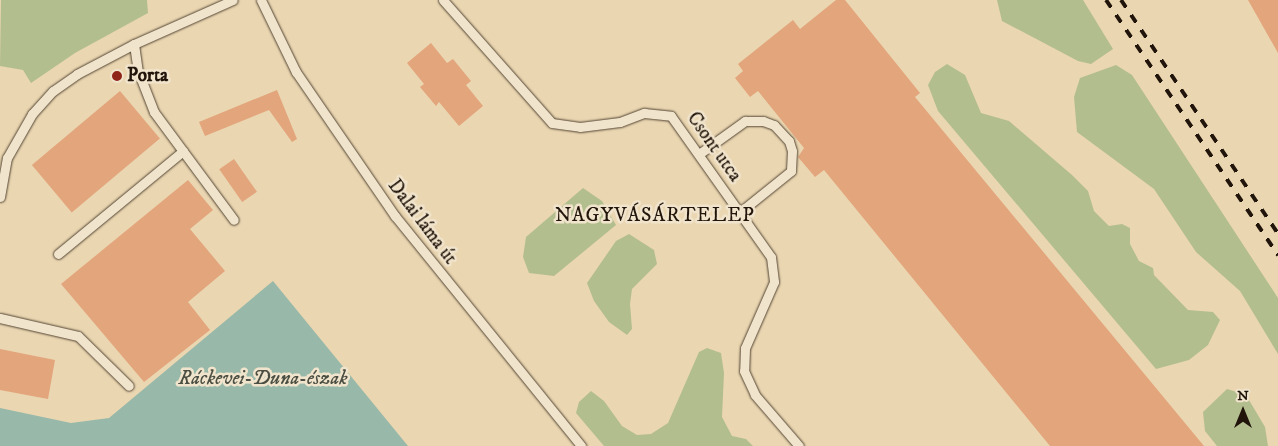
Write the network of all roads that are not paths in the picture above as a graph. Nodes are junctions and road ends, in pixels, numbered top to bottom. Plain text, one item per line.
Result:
1 (233, 0) edge
2 (261, 0) edge
3 (443, 0) edge
4 (134, 44) junction
5 (183, 151) junction
6 (699, 154) junction
7 (0, 197) edge
8 (740, 212) junction
9 (234, 220) dead end
10 (58, 254) dead end
11 (0, 318) edge
12 (129, 386) dead end
13 (581, 446) edge
14 (799, 446) edge

1 - 4 lane
2 - 13 lane, Dalai láma út
3 - 6 lane, Csont utca
4 - 5 lane
4 - 7 lane
5 - 9 lane
5 - 10 lane
6 - 8 lane, Csont utca
6 - 8 lane
8 - 14 lane, Csont utca
11 - 12 lane

